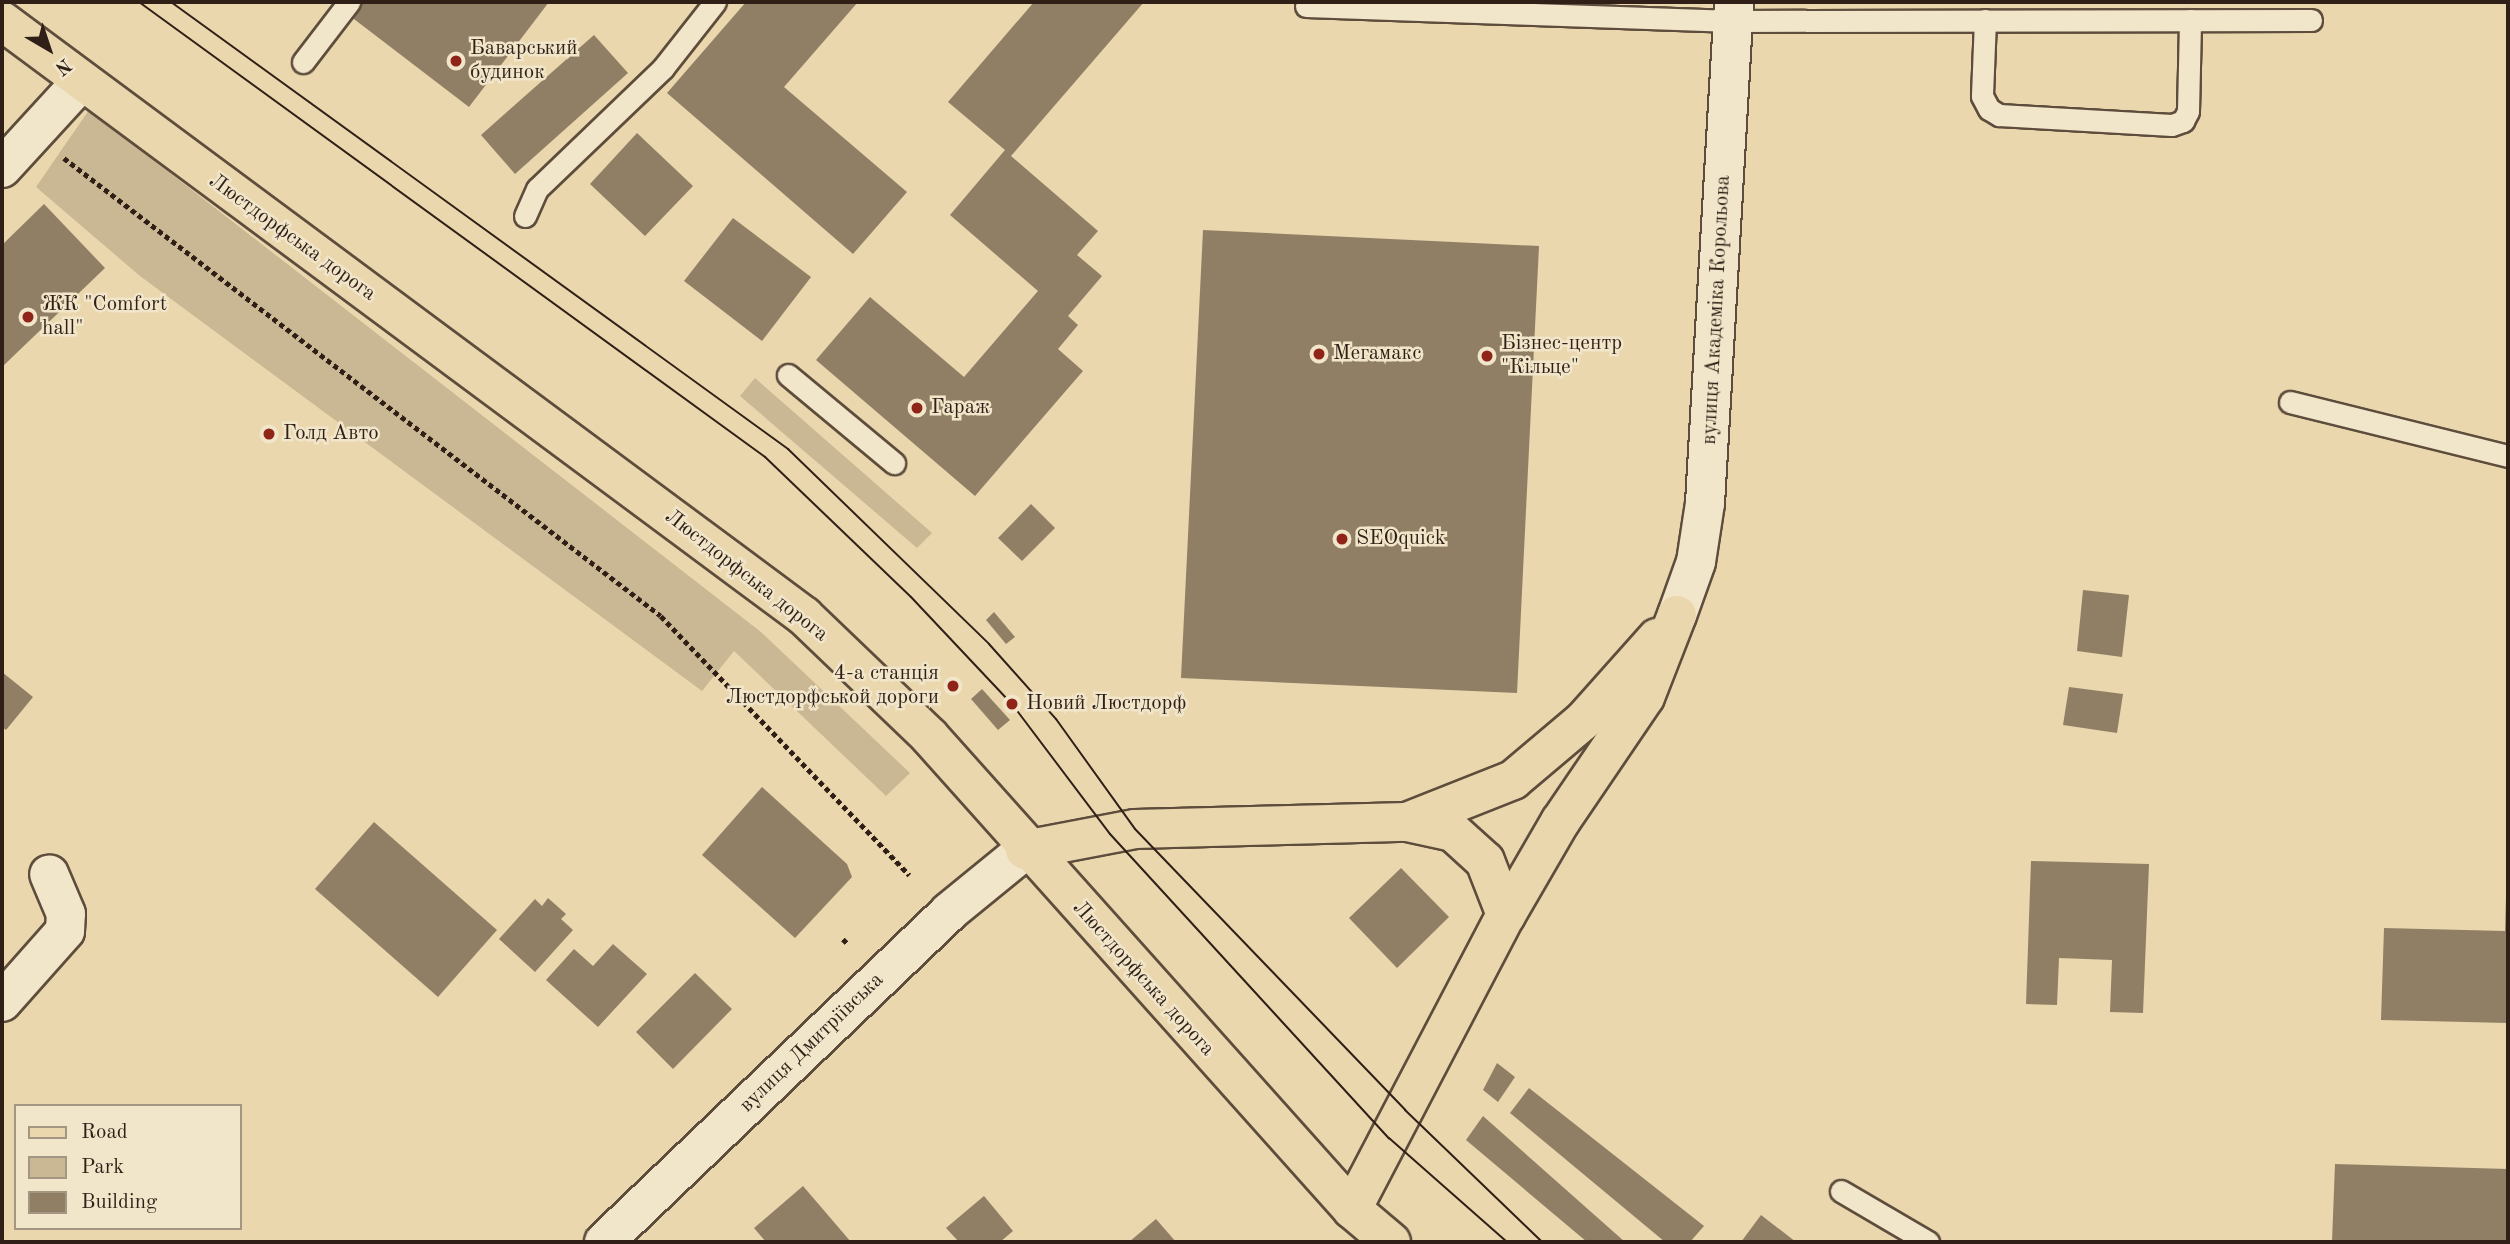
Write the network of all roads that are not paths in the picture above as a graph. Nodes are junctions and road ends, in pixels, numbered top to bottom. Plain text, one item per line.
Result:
1 (349, 2) edge
2 (715, 2) edge
3 (1348, 5) edge
4 (1306, 6) dead end
5 (1605, 9) edge
6 (1733, 11) edge
7 (2034, 11) edge
8 (1985, 20) junction
9 (2190, 20) junction
10 (2311, 20) dead end
11 (2, 21) edge
12 (303, 62) dead end
13 (80, 83) junction
14 (2, 167) edge
15 (525, 216) dead end
16 (788, 375) dead end
17 (2290, 402) dead end
18 (2508, 456) edge
19 (894, 463) dead end
20 (1677, 615) junction
21 (1407, 822) junction
22 (1026, 850) junction
23 (49, 874) dead end
24 (1506, 915) junction
25 (2, 1002) edge
26 (1842, 1191) dead end
27 (1352, 1209) junction
28 (604, 1242) edge
29 (1391, 1242) edge
30 (1928, 1242) edge

1 - 12 lane
2 - 15 lane
3 - 4 lane
3 - 5 lane
5 - 6 lane
6 - 8 lane
6 - 20 main road, вулиця Академіка Корольова
7 - 8 lane
7 - 9 lane
8 - 9 lane
9 - 10 lane
11 - 13 main road, Люстдорфська дорога
13 - 14 main road
13 - 22 main road, Люстдорфська дорога
16 - 19 lane
17 - 18 lane
20 - 21 main road
20 - 24 main road
21 - 22 main road
21 - 24 main road
22 - 27 main road, Люстдорфська дорога
22 - 28 main road, вулиця Дмитріївська
23 - 25 main road
24 - 27 main road
26 - 30 lane
27 - 29 main road, Люстдорфська дорога

